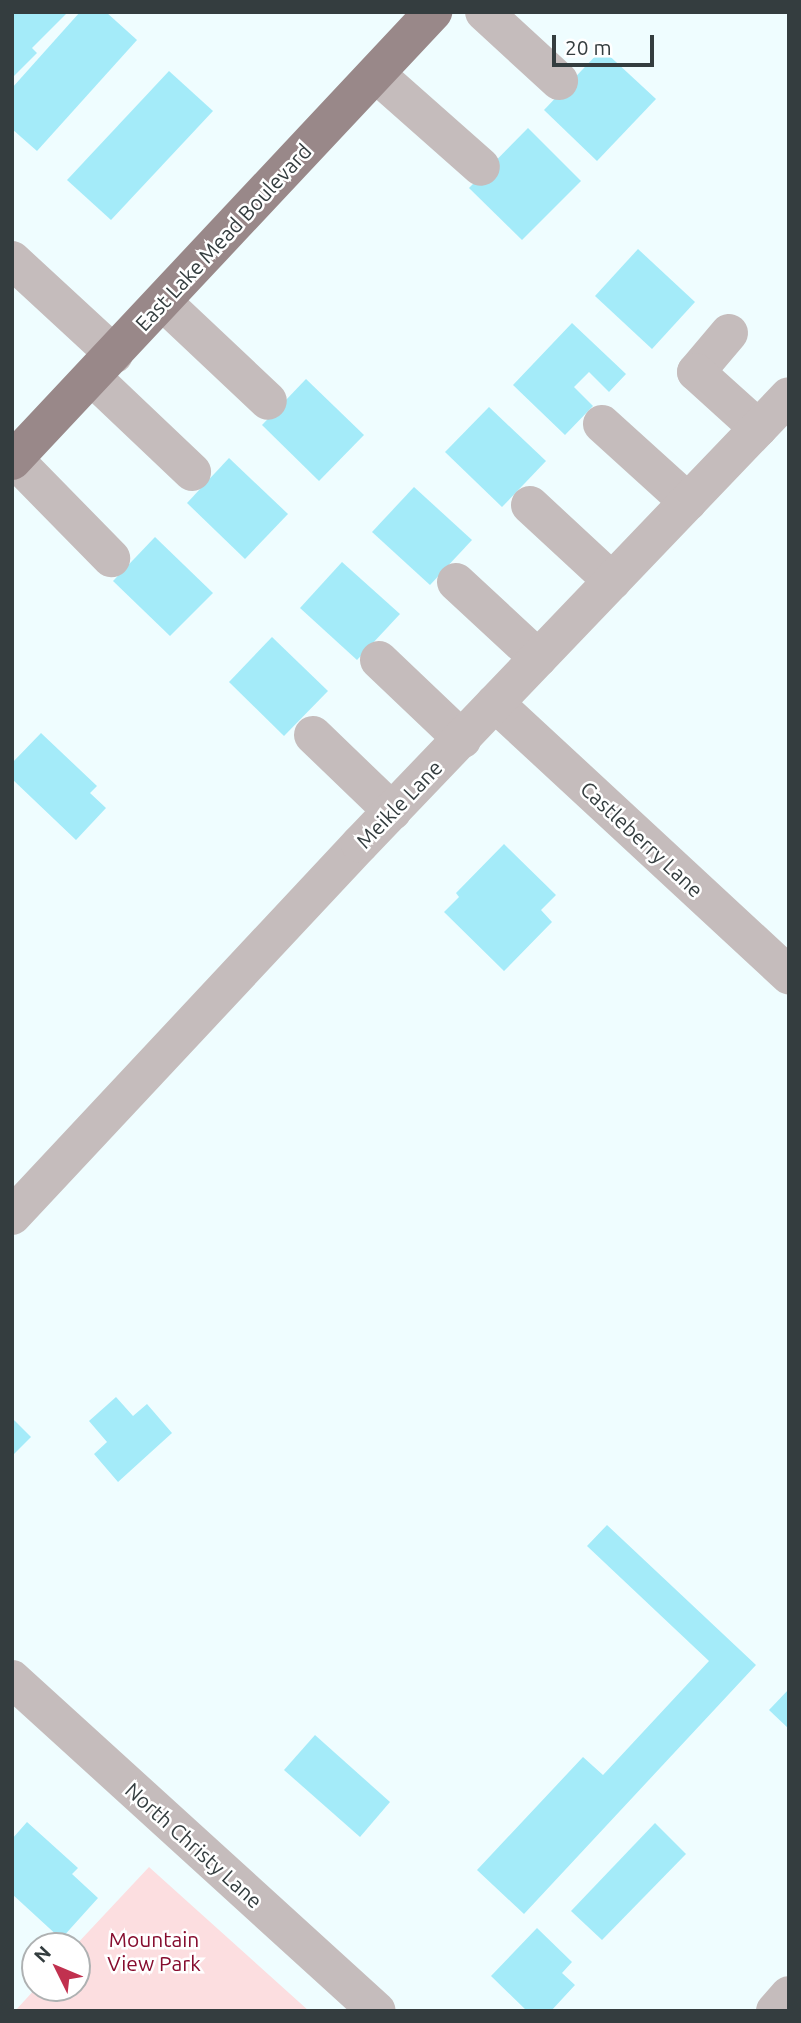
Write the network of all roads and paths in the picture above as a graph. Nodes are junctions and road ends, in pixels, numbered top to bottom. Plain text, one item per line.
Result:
1 (433, 12) edge
2 (484, 12) edge
3 (376, 74) junction
4 (559, 81) dead end
5 (481, 167) dead end
6 (12, 260) edge
7 (163, 302) junction
8 (729, 333) dead end
9 (103, 366) junction
10 (789, 396) edge
11 (268, 401) dead end
12 (602, 424) dead end
13 (758, 428) junction
14 (13, 460) edge
15 (192, 472) dead end
16 (688, 502) junction
17 (530, 505) dead end
18 (111, 558) dead end
19 (612, 581) junction
20 (456, 582) dead end
21 (538, 658) junction
22 (379, 660) dead end
23 (495, 704) junction
24 (313, 735) dead end
25 (462, 739) junction
26 (392, 811) junction
27 (789, 975) edge
28 (12, 1216) edge
29 (12, 1679) edge
30 (789, 1995) edge
31 (377, 2011) edge
32 (775, 2011) edge

1 - 3 main road, East Lake Mead Boulevard
2 - 4 street
3 - 5 street
3 - 7 main road, East Lake Mead Boulevard
6 - 9 street
7 - 9 main road, East Lake Mead Boulevard
7 - 11 street
8 - 13 street
9 - 14 main road, East Lake Mead Boulevard
9 - 15 street
10 - 13 street, Meikle Lane
12 - 16 street
13 - 16 street, Meikle Lane
14 - 18 street
16 - 19 street, Meikle Lane
17 - 19 street
19 - 21 street, Meikle Lane
20 - 21 street
21 - 23 street, Meikle Lane
22 - 25 street
23 - 25 street, Meikle Lane
23 - 27 street, Castleberry Lane
24 - 26 street
25 - 26 street, Meikle Lane
26 - 28 street, Meikle Lane
29 - 31 street, North Christy Lane
30 - 32 street

